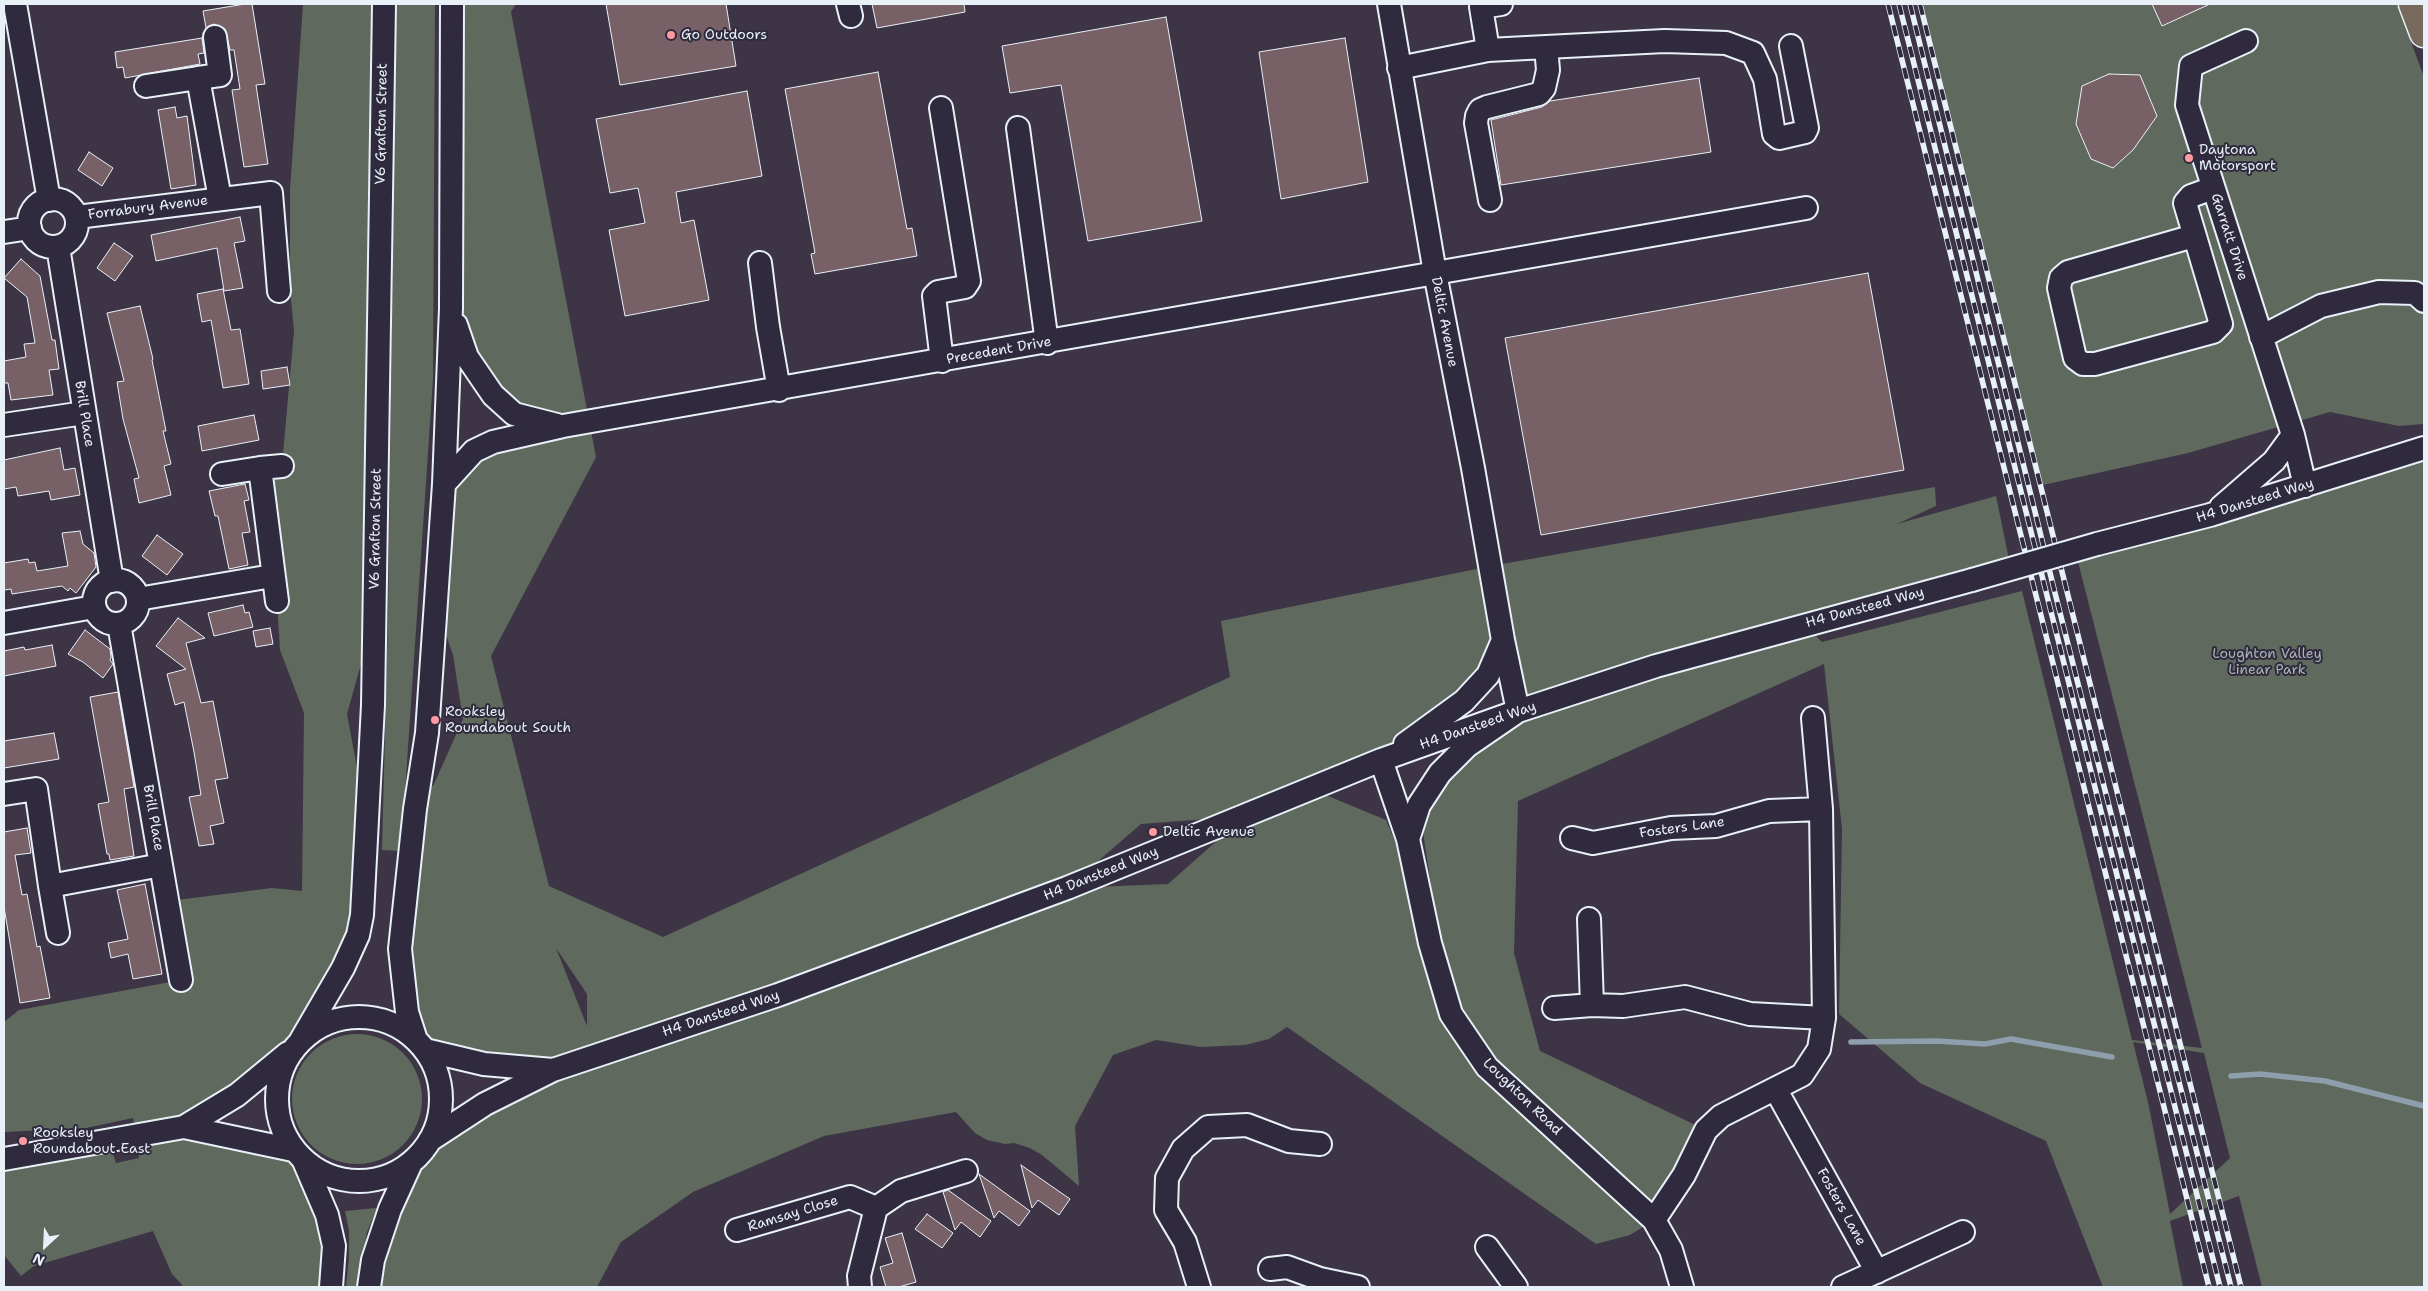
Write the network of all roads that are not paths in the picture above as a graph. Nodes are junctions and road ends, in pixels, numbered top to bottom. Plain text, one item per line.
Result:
1 (15, 4) edge
2 (384, 4) edge
3 (452, 4) edge
4 (1389, 4) edge
5 (1501, 4) edge
6 (2413, 4) edge
7 (2424, 33) edge
8 (216, 37) dead end
9 (2246, 41) dead end
10 (1791, 46) dead end
11 (1546, 47) junction
12 (1488, 50) junction
13 (1399, 68) junction
14 (198, 78) junction
15 (146, 86) dead end
16 (941, 108) dead end
17 (1018, 128) dead end
18 (2213, 188) junction
19 (220, 199) junction
20 (49, 200) junction
21 (1490, 200) dead end
22 (1806, 208) dead end
23 (76, 217) junction
24 (30, 228) junction
25 (4, 232) edge
26 (2194, 236) junction
27 (58, 247) junction
28 (760, 263) dead end
29 (1435, 273) junction
30 (279, 291) dead end
31 (2424, 302) edge
32 (451, 308) junction
33 (2261, 337) junction
34 (1048, 343) junction
35 (942, 361) junction
36 (779, 390) junction
37 (84, 412) junction
38 (4, 425) edge
39 (563, 426) junction
40 (2293, 435) junction
41 (2424, 448) edge
42 (282, 466) dead end
43 (260, 468) junction
44 (222, 474) dead end
45 (444, 484) junction
46 (2305, 486) junction
47 (2210, 515) junction
48 (272, 576) junction
49 (112, 580) junction
50 (138, 599) junction
51 (277, 601) dead end
52 (94, 607) junction
53 (4, 623) edge
54 (119, 624) junction
55 (1502, 640) junction
56 (1518, 711) junction
57 (1813, 718) dead end
58 (1381, 760) junction
59 (4, 794) edge
60 (1821, 810) junction
61 (1572, 838) dead end
62 (1408, 839) junction
63 (161, 865) junction
64 (50, 886) junction
65 (1589, 919) dead end
66 (58, 932) dead end
67 (181, 980) dead end
68 (1592, 1005) junction
69 (1554, 1008) dead end
70 (1824, 1018) junction
71 (297, 1044) junction
72 (420, 1045) junction
73 (557, 1069) junction
74 (1776, 1090) junction
75 (184, 1127) junction
76 (430, 1140) junction
77 (1320, 1144) dead end
78 (298, 1155) junction
79 (4, 1159) edge
80 (410, 1165) junction
81 (966, 1171) dead end
82 (876, 1208) junction
83 (1654, 1220) junction
84 (737, 1230) dead end
85 (1963, 1232) dead end
86 (1487, 1247) dead end
87 (1270, 1269) dead end
88 (1877, 1272) junction
89 (331, 1287) edge
90 (370, 1287) edge
91 (860, 1287) edge
92 (1199, 1287) edge
93 (1358, 1287) edge
94 (1516, 1287) edge
95 (1682, 1287) edge
96 (1843, 1287) edge

1 - 20 street
2 - 71 street, V6 Grafton Street
3 - 32 street
4 - 13 street, Deltic Avenue
5 - 12 street
6 - 7 highway
8 - 14 street
9 - 18 street, Garratt Drive
10 - 11 street
11 - 12 street
11 - 21 street
12 - 13 street
13 - 29 street, Deltic Avenue
14 - 15 street
14 - 19 street, Forrabury Avenue
16 - 35 street
17 - 34 street
18 - 26 street
18 - 33 street, Garratt Drive
19 - 23 street, Forrabury Avenue
19 - 30 street, Forrabury Avenue
20 - 23 street
20 - 24 street
22 - 29 street, Precedent Drive
23 - 27 street
24 - 25 street
24 - 27 street
26 - 26 street
27 - 37 street, Brill Place
28 - 36 street
29 - 34 street, Precedent Drive
29 - 55 street, Deltic Avenue
31 - 33 street
32 - 39 street, Precedent Drive
32 - 45 street
33 - 40 street, Garratt Drive
34 - 35 street, Precedent Drive
35 - 36 street, Precedent Drive
36 - 39 street, Precedent Drive
37 - 38 street
37 - 49 street, Brill Place
39 - 45 street, Precedent Drive
40 - 46 street, Garratt Drive
40 - 47 street
41 - 46 street, H4 Dansteed Way
42 - 43 street
43 - 44 street
43 - 48 street
45 - 72 street
46 - 47 street, H4 Dansteed Way
47 - 56 street, H4 Dansteed Way, bridge
48 - 50 street
48 - 51 street
49 - 50 street
49 - 52 street
50 - 54 street
52 - 53 street
52 - 54 street
54 - 63 street, Brill Place
55 - 56 street, Deltic Avenue
55 - 58 street
56 - 58 street, H4 Dansteed Way
56 - 62 street
57 - 60 street
58 - 62 street, Loughton Road
58 - 73 street, H4 Dansteed Way
59 - 64 street
60 - 61 street, Fosters Lane
60 - 70 street
62 - 83 street, Loughton Road
63 - 64 street, Brill Place
63 - 67 street, Brill Place
64 - 66 street
65 - 68 street
68 - 69 street
68 - 70 street
70 - 74 street
71 - 72 street
71 - 75 street
71 - 78 street
72 - 73 street, H4 Dansteed Way
72 - 76 street
73 - 76 street, H4 Dansteed Way
74 - 83 street
74 - 88 street, Fosters Lane
75 - 78 street
75 - 79 street
76 - 80 street
77 - 92 street
78 - 80 street
78 - 89 street
80 - 90 street
81 - 82 street
82 - 84 street, Ramsay Close
82 - 91 street
83 - 95 street, Loughton Road
85 - 88 street
86 - 94 street
87 - 93 street
88 - 96 street

